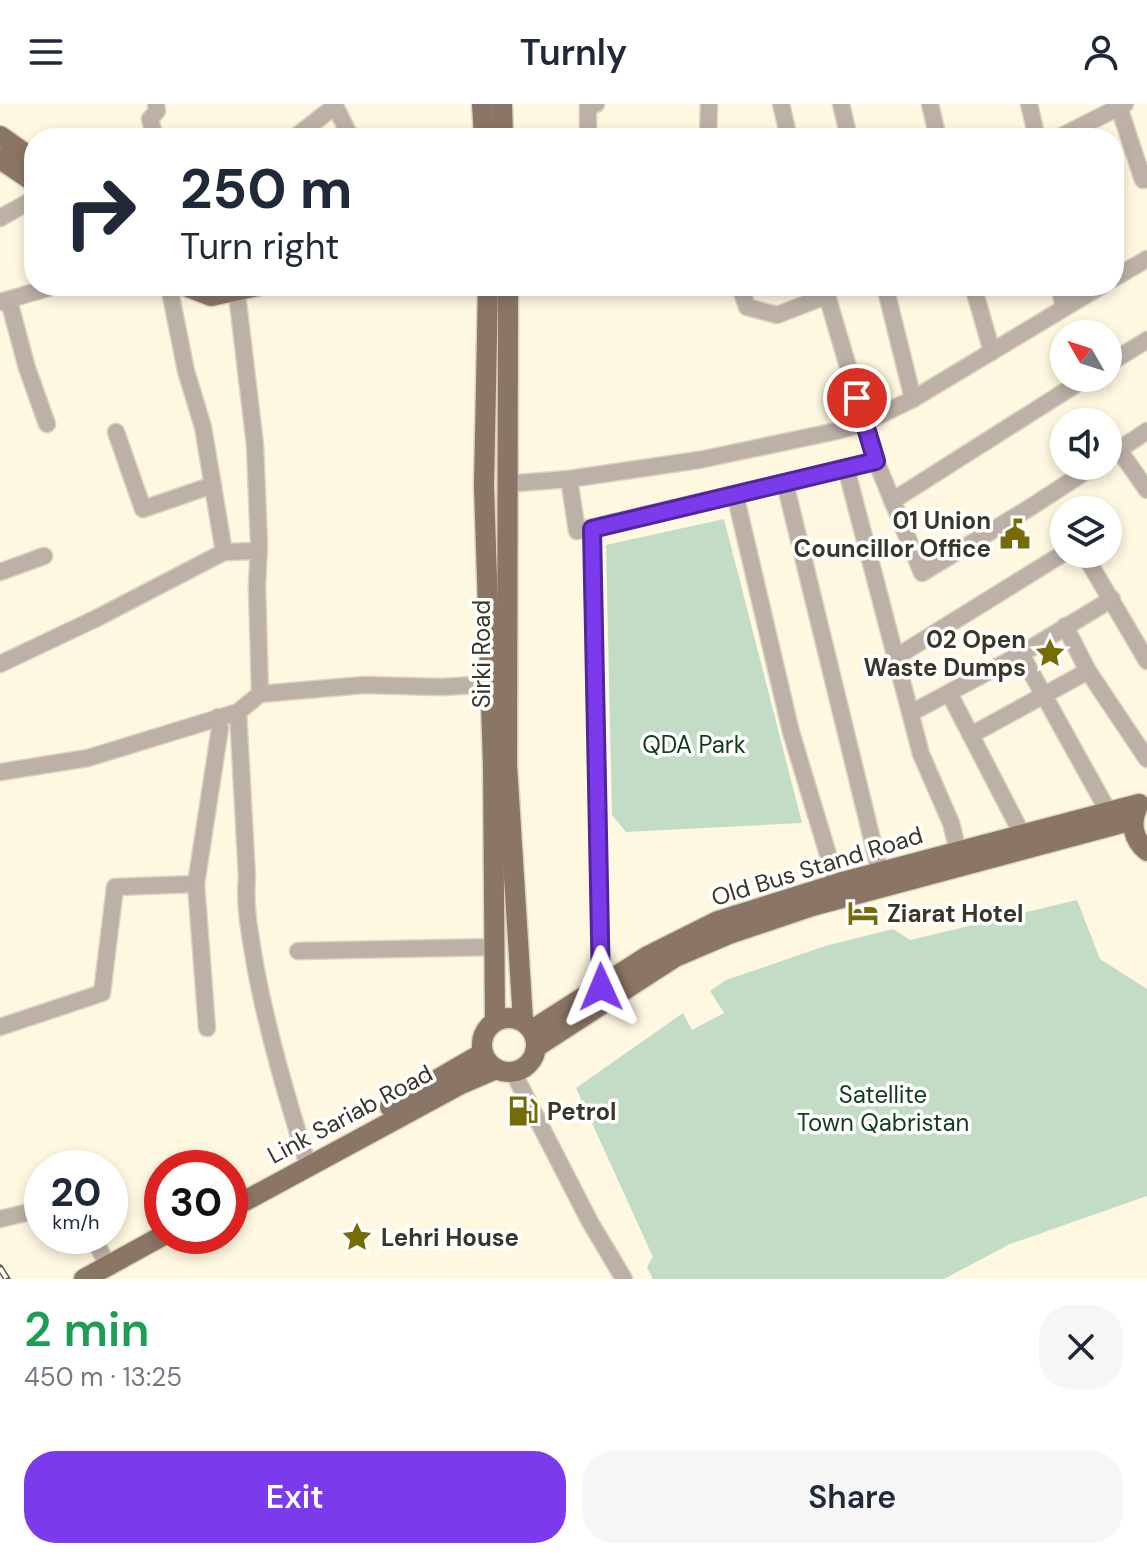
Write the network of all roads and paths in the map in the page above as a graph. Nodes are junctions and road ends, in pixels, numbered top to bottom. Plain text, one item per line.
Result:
1 (156, 104) edge
2 (482, 104) edge
3 (502, 104) edge
4 (709, 104) edge
5 (781, 104) edge
6 (841, 104) edge
7 (930, 104) edge
8 (1029, 104) edge
9 (335, 105) edge
10 (590, 105) edge
11 (1122, 106) edge
12 (152, 128) edge
13 (306, 128) edge
14 (346, 128) edge
15 (483, 128) edge
16 (503, 128) edge
17 (589, 128) edge
18 (708, 128) edge
19 (787, 128) edge
20 (847, 128) edge
21 (936, 128) edge
22 (1035, 128) edge
23 (1078, 128) edge
24 (0, 136) edge
25 (24, 153) edge
26 (0, 159) edge
27 (24, 175) edge
28 (1146, 184) edge
29 (24, 205) edge
30 (0, 218) edge
31 (1147, 259) edge
32 (1124, 272) edge
33 (171, 296) edge
34 (244, 296) edge
35 (488, 296) edge
36 (509, 296) edge
37 (743, 296) edge
38 (823, 296) edge
39 (827, 296) edge
40 (887, 296) edge
41 (976, 296) edge
42 (1061, 296) edge
43 (1084, 296) edge
44 (5, 302) edge
45 (1064, 308) junction
46 (1147, 340) edge
47 (992, 352) junction
48 (1122, 355) edge
49 (1064, 392) edge
50 (913, 399) junction
51 (864, 423) junction
52 (47, 424) dead end
53 (1147, 431) edge
54 (116, 432) dead end
55 (1122, 447) edge
56 (876, 461) junction
57 (1122, 463) edge
58 (846, 468) junction
59 (569, 479) junction
60 (1072, 480) edge
61 (785, 483) junction
62 (506, 484) junction
63 (213, 485) junction
64 (1147, 490) edge
65 (735, 494) junction
66 (892, 501) junction
67 (592, 529) junction
68 (259, 551) junction
69 (224, 552) junction
70 (44, 556) dead end
71 (1050, 562) edge
72 (1093, 568) edge
73 (0, 572) edge
74 (1112, 599) junction
75 (1065, 626) junction
76 (1021, 654) junction
77 (896, 657) junction
78 (1147, 661) edge
79 (0, 664) edge
80 (1088, 671) junction
81 (491, 684) junction
82 (949, 693) junction
83 (260, 694) junction
84 (1044, 695) junction
85 (238, 712) junction
86 (911, 713) junction
87 (218, 717) junction
88 (971, 735) junction
89 (1147, 759) edge
90 (0, 772) edge
91 (1140, 807) edge
92 (1108, 811) junction
93 (1022, 834) junction
94 (958, 851) junction
95 (1147, 851) edge
96 (880, 872) junction
97 (196, 884) junction
98 (837, 884) junction
99 (494, 947) junction
100 (298, 951) dead end
101 (601, 987) junction
102 (495, 1021) junction
103 (0, 1027) edge
104 (207, 1028) dead end
105 (531, 1033) junction
106 (497, 1065) junction
107 (305, 1156) junction
108 (248, 1188) edge
109 (248, 1199) edge
110 (24, 1213) edge
111 (0, 1219) edge
112 (144, 1248) edge
113 (145, 1254) edge
114 (108, 1272) edge
115 (84, 1279) edge
116 (624, 1279) edge

1 - 12 street
2 - 15 main road
3 - 16 main road
4 - 18 street
5 - 19 street
6 - 20 street
7 - 21 street
8 - 22 street
9 - 13 street
9 - 14 street
10 - 17 street
11 - 23 street
11 - 28 street
24 - 25 main road
26 - 27 main road
29 - 30 street
31 - 32 street
33 - 63 street
34 - 68 street
35 - 81 main road, Sirki Road
36 - 62 main road, Sirki Road
37 - 38 street
39 - 51 street
40 - 50 street
41 - 47 street
42 - 45 street
43 - 45 street
44 - 52 street
45 - 47 street
46 - 48 street
47 - 50 street
49 - 66 street
50 - 51 street
51 - 56 street
51 - 59 street
53 - 55 street
54 - 63 street
56 - 58 street
56 - 66 street
57 - 64 street
58 - 61 street
58 - 77 street
59 - 62 street
59 - 67 street
60 - 66 street
61 - 65 street
61 - 96 street
62 - 105 main road, Sirki Road
63 - 69 street
65 - 67 street
65 - 98 street
67 - 101 street
68 - 69 street
68 - 83 street
69 - 79 street
70 - 73 street
71 - 77 street
72 - 74 street
74 - 75 street
74 - 78 street
75 - 76 street
75 - 80 street
76 - 82 street
76 - 84 street
77 - 86 street
80 - 84 street
80 - 89 street
81 - 83 street
81 - 99 main road, Sirki Road
82 - 86 street
82 - 88 street
83 - 85 street
84 - 88 street
84 - 92 street
85 - 87 street
85 - 107 street
86 - 94 street
87 - 90 street
87 - 97 street
88 - 93 street
91 - 92 main road, Old Bus Stand Road
91 - 95 main road
91 - 105 main road, Old Bus Stand Road
92 - 93 main road, Old Bus Stand Road
93 - 94 main road, Old Bus Stand Road
94 - 96 main road, Old Bus Stand Road
96 - 98 main road, Old Bus Stand Road
97 - 103 street
97 - 104 street
98 - 101 main road, Old Bus Stand Road
99 - 100 street
99 - 102 main road, Sirki Road
101 - 105 main road, Old Bus Stand Road
102 - 105 main road
102 - 106 main road
105 - 106 main road
106 - 107 main road, Link Sariab Road
106 - 109 main road, Link Sariab Road
106 - 116 street
107 - 108 main road, Link Sariab Road
110 - 111 street
112 - 114 main road
113 - 114 main road
114 - 115 main road

